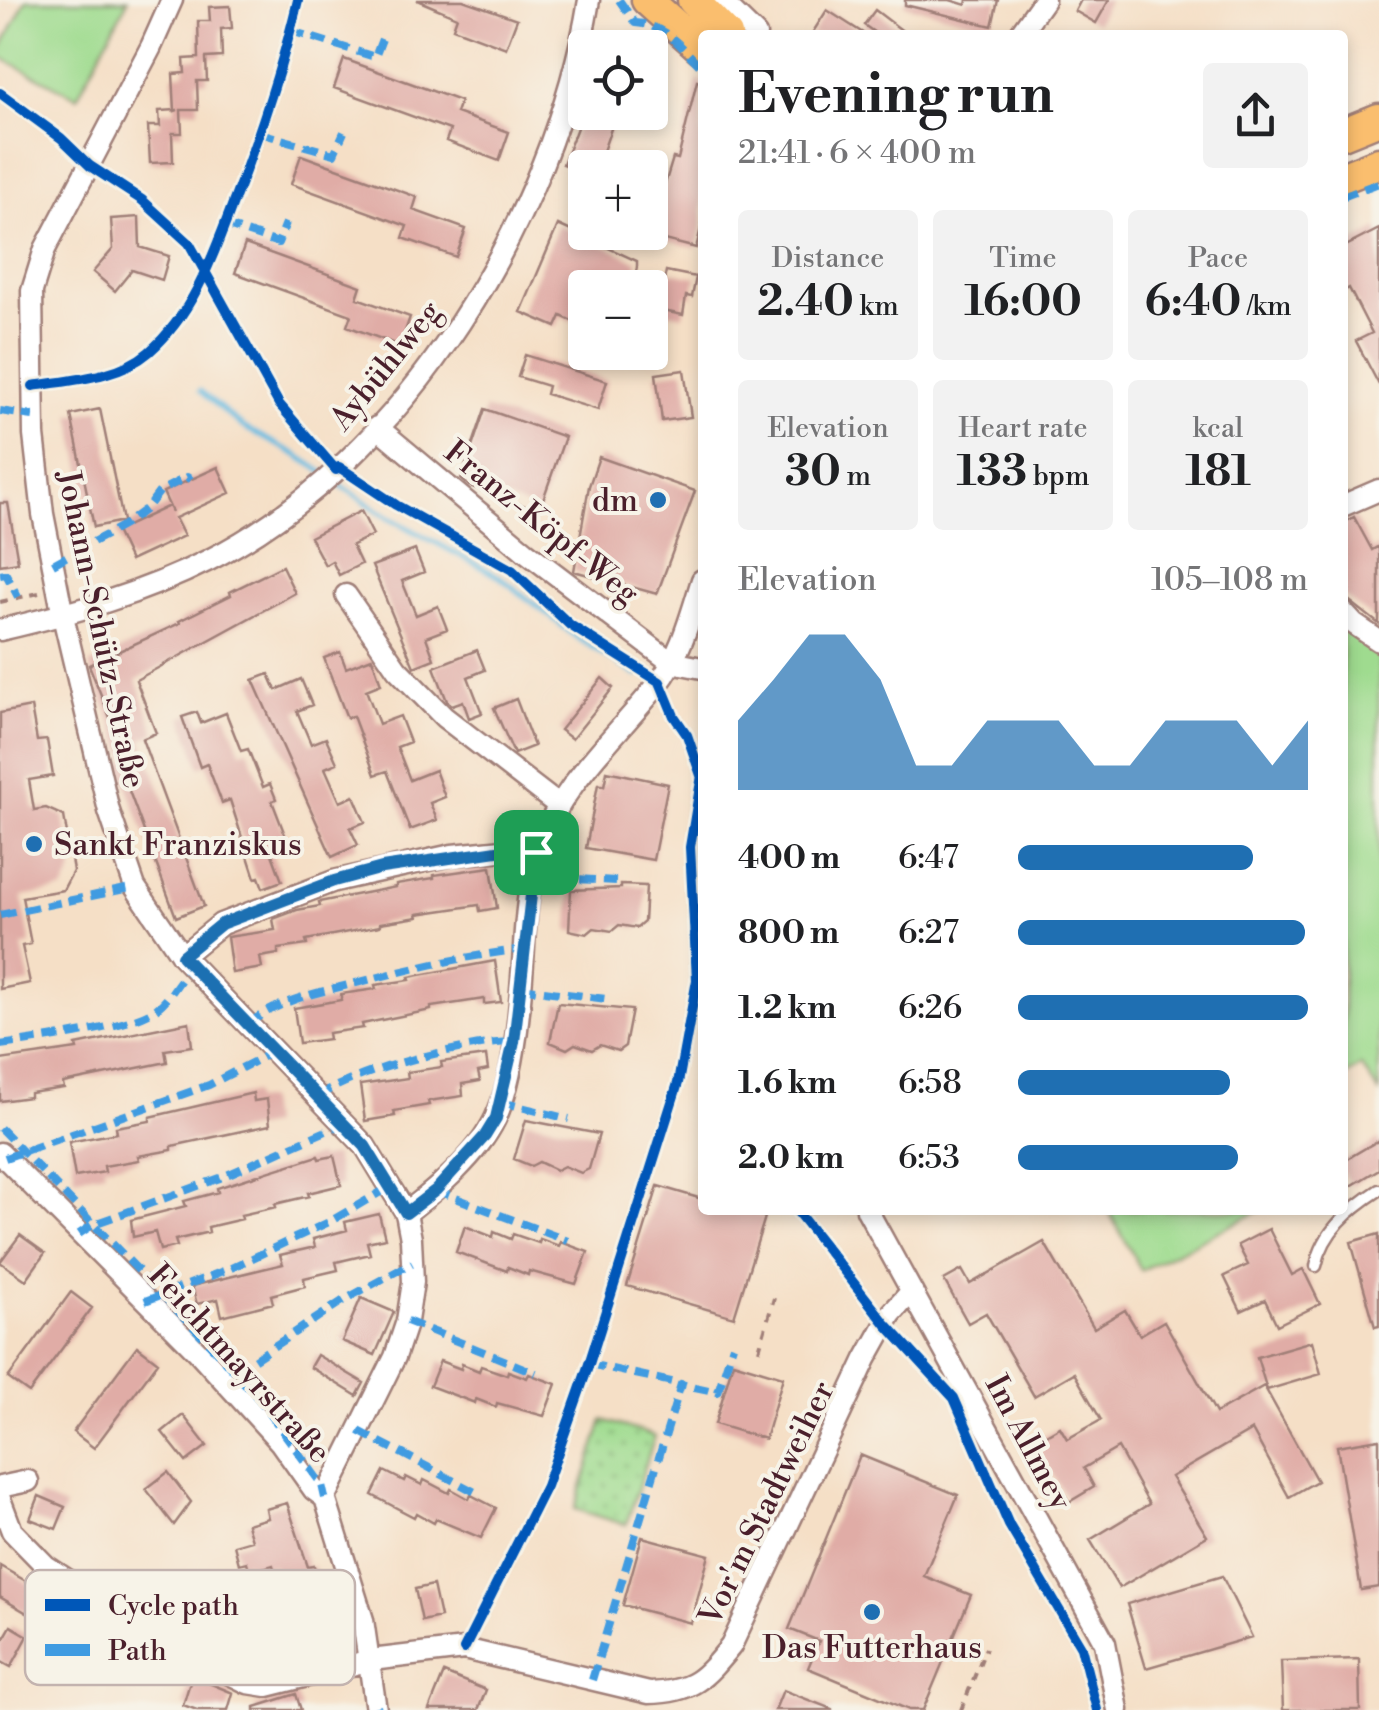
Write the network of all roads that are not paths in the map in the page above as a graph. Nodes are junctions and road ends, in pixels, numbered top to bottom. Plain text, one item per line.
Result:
1 (172, 0) edge
2 (589, 0) edge
3 (646, 0) edge
4 (693, 0) edge
5 (720, 0) edge
6 (1044, 0) edge
7 (722, 30) edge
8 (751, 30) edge
9 (1023, 30) edge
10 (698, 46) edge
11 (1379, 119) edge
12 (1348, 132) edge
13 (1379, 164) edge
14 (1348, 176) edge
15 (378, 426) junction
16 (1379, 490) edge
17 (1348, 503) edge
18 (698, 591) edge
19 (346, 594) dead end
20 (63, 616) junction
21 (1348, 618) edge
22 (0, 630) edge
23 (1379, 641) edge
24 (672, 662) junction
25 (698, 667) edge
26 (558, 805) junction
27 (536, 852) junction
28 (182, 956) junction
29 (0, 1153) edge
30 (1379, 1190) edge
31 (1348, 1211) edge
32 (406, 1213) junction
33 (869, 1215) edge
34 (1345, 1215) edge
35 (1316, 1266) dead end
36 (912, 1292) junction
37 (28, 1481) dead end
38 (0, 1487) edge
39 (325, 1498) junction
40 (0, 1499) edge
41 (52, 1570) edge
42 (347, 1570) edge
43 (355, 1594) edge
44 (370, 1660) junction
45 (355, 1664) edge
46 (376, 1710) edge
47 (1118, 1710) edge

1 - 20 street, Johann-Schütz-Straße
2 - 15 street, Aybühlweg
3 - 10 main road
4 - 7 main road
5 - 8 street
6 - 9 street
11 - 12 main road
13 - 14 main road
15 - 20 street, Aybühlweg
15 - 24 street, Franz-Köpf-Weg
16 - 17 street
18 - 24 street
19 - 26 street
20 - 22 street, Aybühlweg
20 - 28 street, Johann-Schütz-Straße
21 - 23 street
24 - 25 street
24 - 26 street
26 - 27 street
27 - 28 street
27 - 32 street
28 - 32 street, Johann-Schütz-Straße
29 - 39 street, Feichtmayrstraße
30 - 31 lane
32 - 39 street, Johann-Schütz-Straße
33 - 36 street, Im Allmey
34 - 35 lane
36 - 44 street, Vor'm Stadtweiher
36 - 47 street, Im Allmey
37 - 38 street
39 - 42 street, Feichtmayrstraße
40 - 41 street, Vor'm Stadtweiher
43 - 44 street, Feichtmayrstraße
44 - 45 street, Vor'm Stadtweiher
44 - 46 street, Feichtmayrstraße

